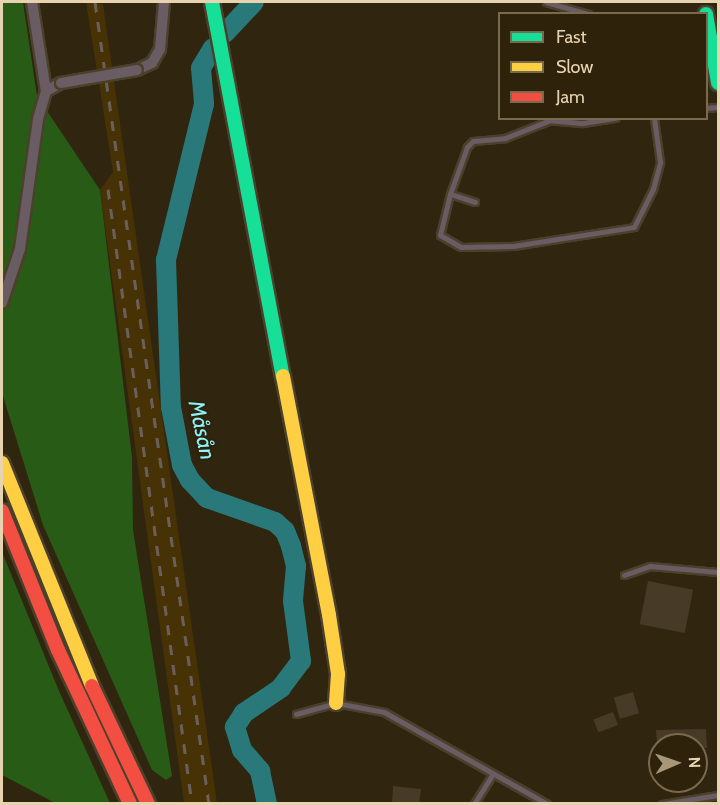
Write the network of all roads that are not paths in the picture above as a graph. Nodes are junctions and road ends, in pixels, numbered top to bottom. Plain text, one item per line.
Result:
1 (32, 2) edge
2 (164, 2) edge
3 (212, 2) edge
4 (546, 2) edge
5 (581, 12) edge
6 (708, 31) edge
7 (710, 48) edge
8 (718, 73) edge
9 (46, 91) junction
10 (547, 120) edge
11 (654, 120) edge
12 (450, 194) junction
13 (475, 202) dead end
14 (2, 303) edge
15 (2, 463) edge
16 (2, 511) edge
17 (718, 572) edge
18 (624, 575) dead end
19 (336, 703) junction
20 (296, 714) dead end
21 (492, 775) junction
22 (718, 795) edge
23 (130, 804) edge
24 (148, 804) edge
25 (474, 804) edge
26 (547, 804) edge
27 (662, 804) edge

1 - 9 street
2 - 9 street, bridge
3 - 19 main road
4 - 5 lane
6 - 7 main road
7 - 8 main road
9 - 14 street
10 - 12 lane
11 - 12 lane
12 - 13 lane
15 - 24 main road
16 - 23 main road
17 - 18 lane
19 - 20 lane
19 - 21 lane
21 - 25 lane
21 - 26 lane
22 - 27 lane

